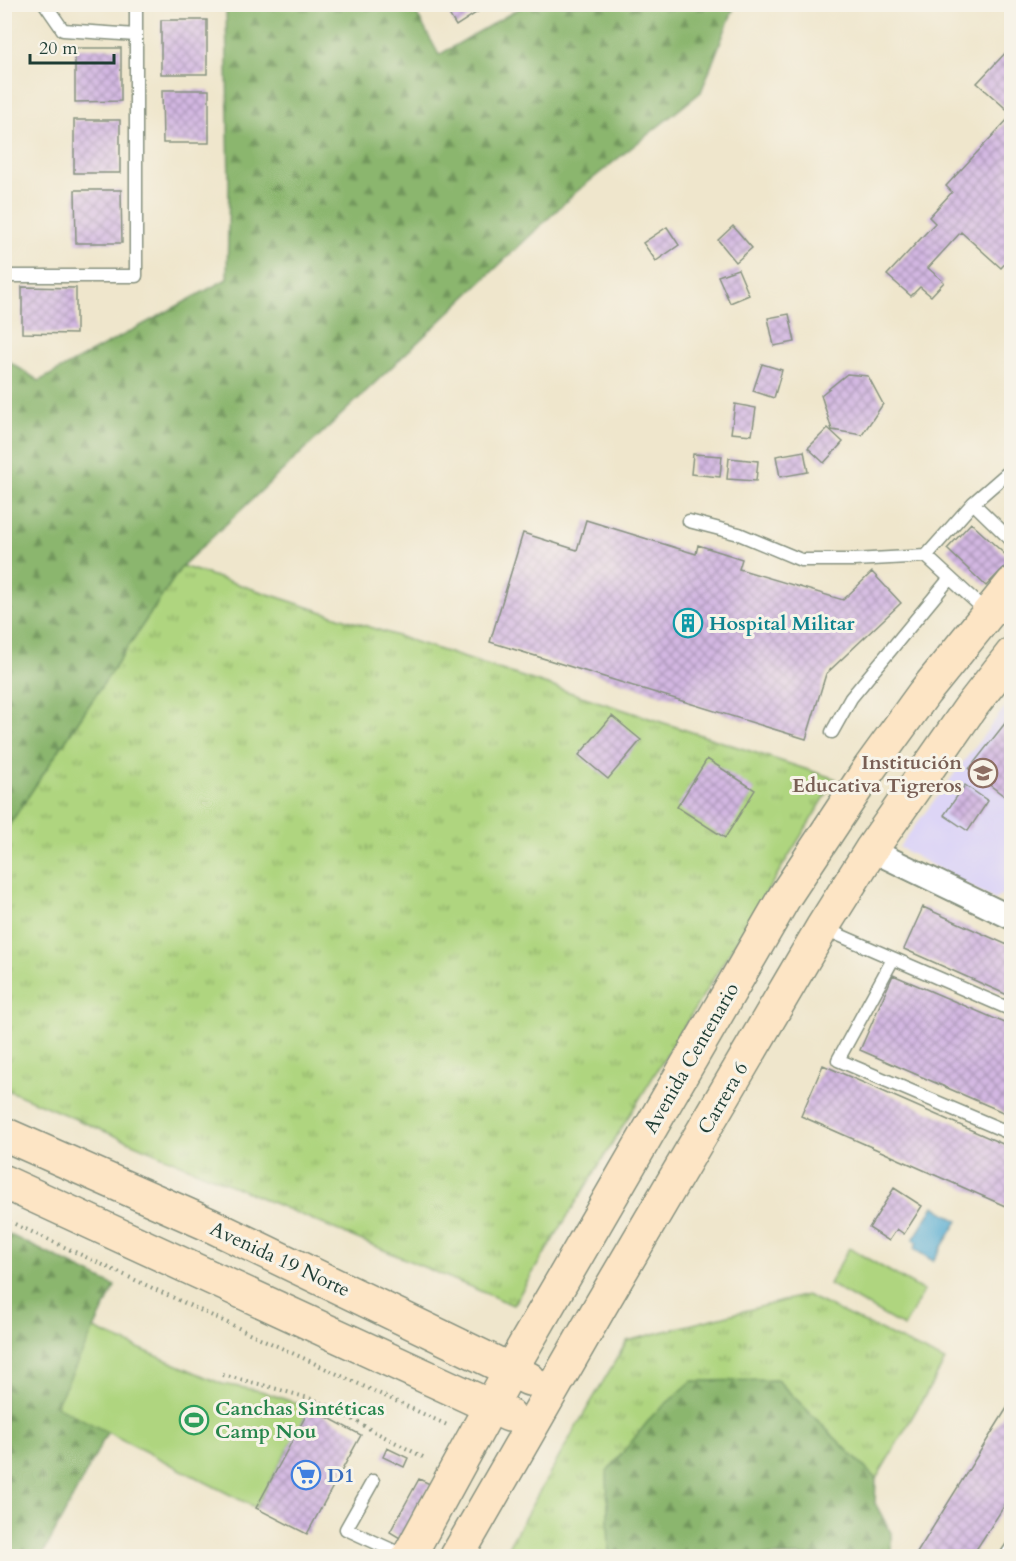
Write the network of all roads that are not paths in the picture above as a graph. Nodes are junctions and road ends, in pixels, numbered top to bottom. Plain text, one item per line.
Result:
1 (45, 4) edge
2 (136, 4) edge
3 (136, 35) junction
4 (4, 276) edge
5 (1011, 469) edge
6 (973, 503) junction
7 (689, 521) dead end
8 (1011, 541) edge
9 (926, 556) junction
10 (950, 578) junction
11 (1011, 584) edge
12 (988, 613) junction
13 (1011, 654) edge
14 (832, 732) dead end
15 (871, 850) junction
16 (1011, 918) edge
17 (822, 928) junction
18 (893, 959) junction
19 (1011, 1010) edge
20 (4, 1134) edge
21 (1011, 1134) edge
22 (4, 1182) edge
23 (511, 1369) junction
24 (552, 1390) junction
25 (491, 1406) junction
26 (531, 1427) junction
27 (373, 1481) dead end
28 (1011, 1547) edge
29 (407, 1557) edge
30 (457, 1557) edge
31 (1006, 1557) edge

1 - 3 lane
2 - 3 lane
3 - 4 lane
5 - 6 lane
6 - 8 lane
6 - 9 lane
7 - 9 lane
9 - 10 lane
10 - 12 lane
10 - 14 lane
11 - 12 main road, Avenida Centenario
12 - 23 main road, Avenida Centenario
13 - 15 main road, Carrera 6
15 - 16 street
15 - 17 main road, Carrera 6
17 - 18 lane
17 - 24 main road, Carrera 6
18 - 19 lane
18 - 21 lane
20 - 23 main road, Avenida 19 Norte
22 - 25 main road
23 - 24 main road, Avenida 19 Norte
23 - 25 main road, Avenida Centenario
24 - 26 main road, Carrera 6
25 - 26 main road
25 - 29 main road, Avenida Centenario
26 - 30 main road, Carrera 6
27 - 29 lane
28 - 31 lane

